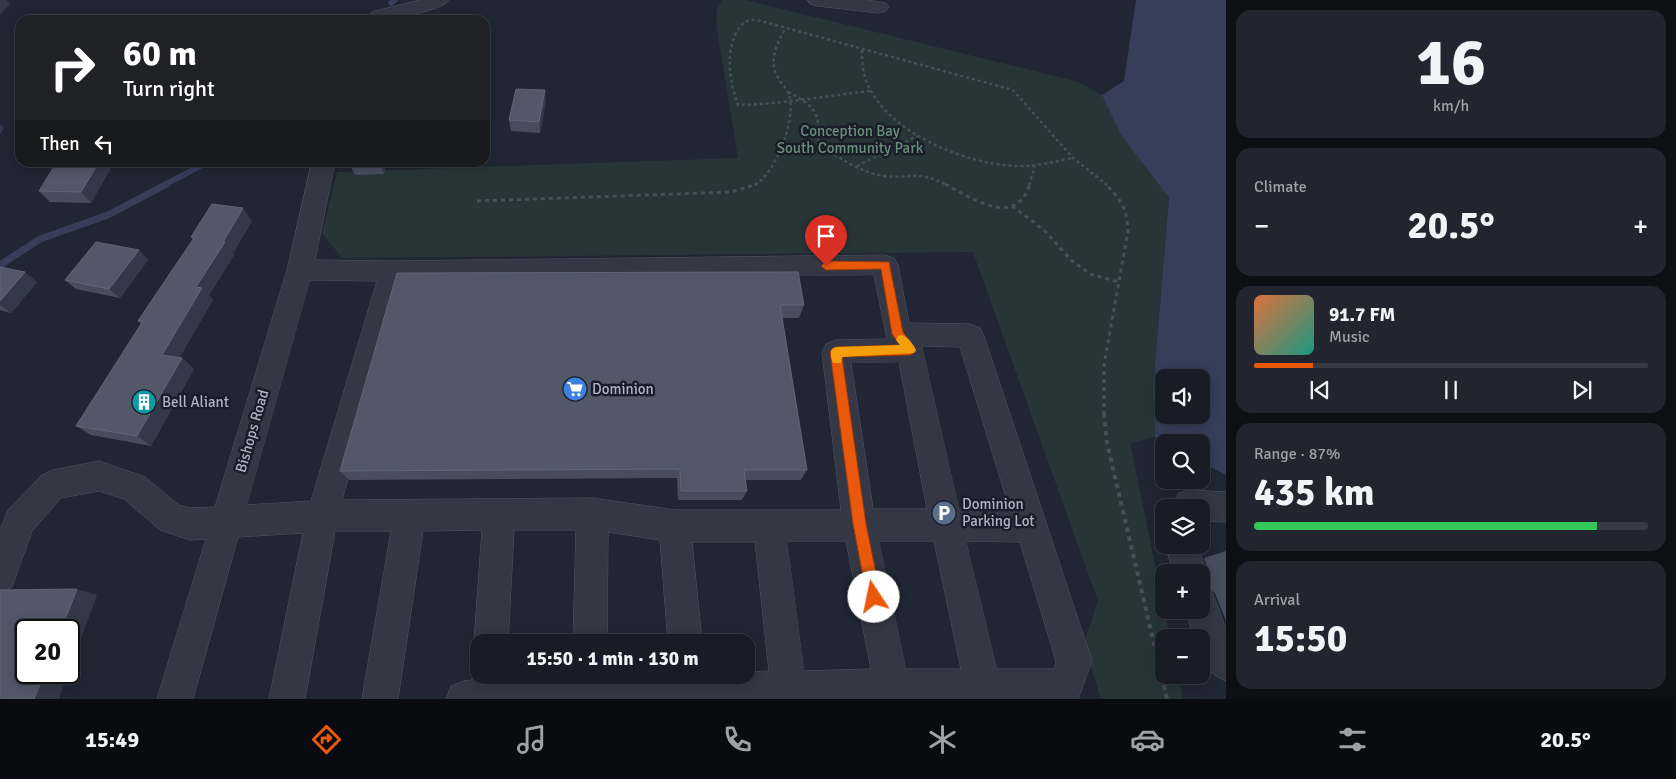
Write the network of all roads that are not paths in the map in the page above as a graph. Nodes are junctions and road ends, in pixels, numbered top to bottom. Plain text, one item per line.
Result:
1 (440, 0) edge
2 (817, 0) edge
3 (879, 7) dead end
4 (381, 12) edge
5 (323, 167) edge
6 (300, 270) junction
7 (393, 271) junction
8 (904, 342) junction
9 (1210, 506) edge
10 (1226, 507) edge
11 (592, 514) junction
12 (322, 516) junction
13 (409, 516) junction
14 (499, 516) junction
15 (227, 523) junction
16 (859, 524) junction
17 (946, 525) junction
18 (675, 526) junction
19 (770, 526) junction
20 (1031, 526) junction
21 (0, 575) edge
22 (1205, 619) edge
23 (492, 634) edge
24 (590, 634) edge
25 (684, 634) edge
26 (1226, 663) edge
27 (639, 684) edge
28 (703, 684) edge
29 (589, 685) edge
30 (892, 688) junction
31 (480, 690) edge
32 (789, 690) junction
33 (984, 692) edge
34 (175, 699) edge
35 (287, 699) edge
36 (380, 699) edge

1 - 4 street
2 - 3 street
5 - 6 street, Bishops Road
6 - 7 street
6 - 15 street, Bishops Road
7 - 8 street
7 - 12 street
8 - 16 street
8 - 17 street
8 - 20 street
9 - 10 street
11 - 14 street
11 - 18 street
11 - 24 street
12 - 13 street
12 - 15 street
12 - 35 street
13 - 14 street
13 - 36 street
14 - 23 street
15 - 21 street
15 - 34 street, Bishops Road
16 - 17 street
16 - 19 street
16 - 30 street
17 - 20 street
17 - 33 street
18 - 19 street
18 - 25 street
19 - 32 street
20 - 33 street
22 - 26 street
27 - 29 street
28 - 32 street
29 - 31 street
30 - 32 street
30 - 33 street

